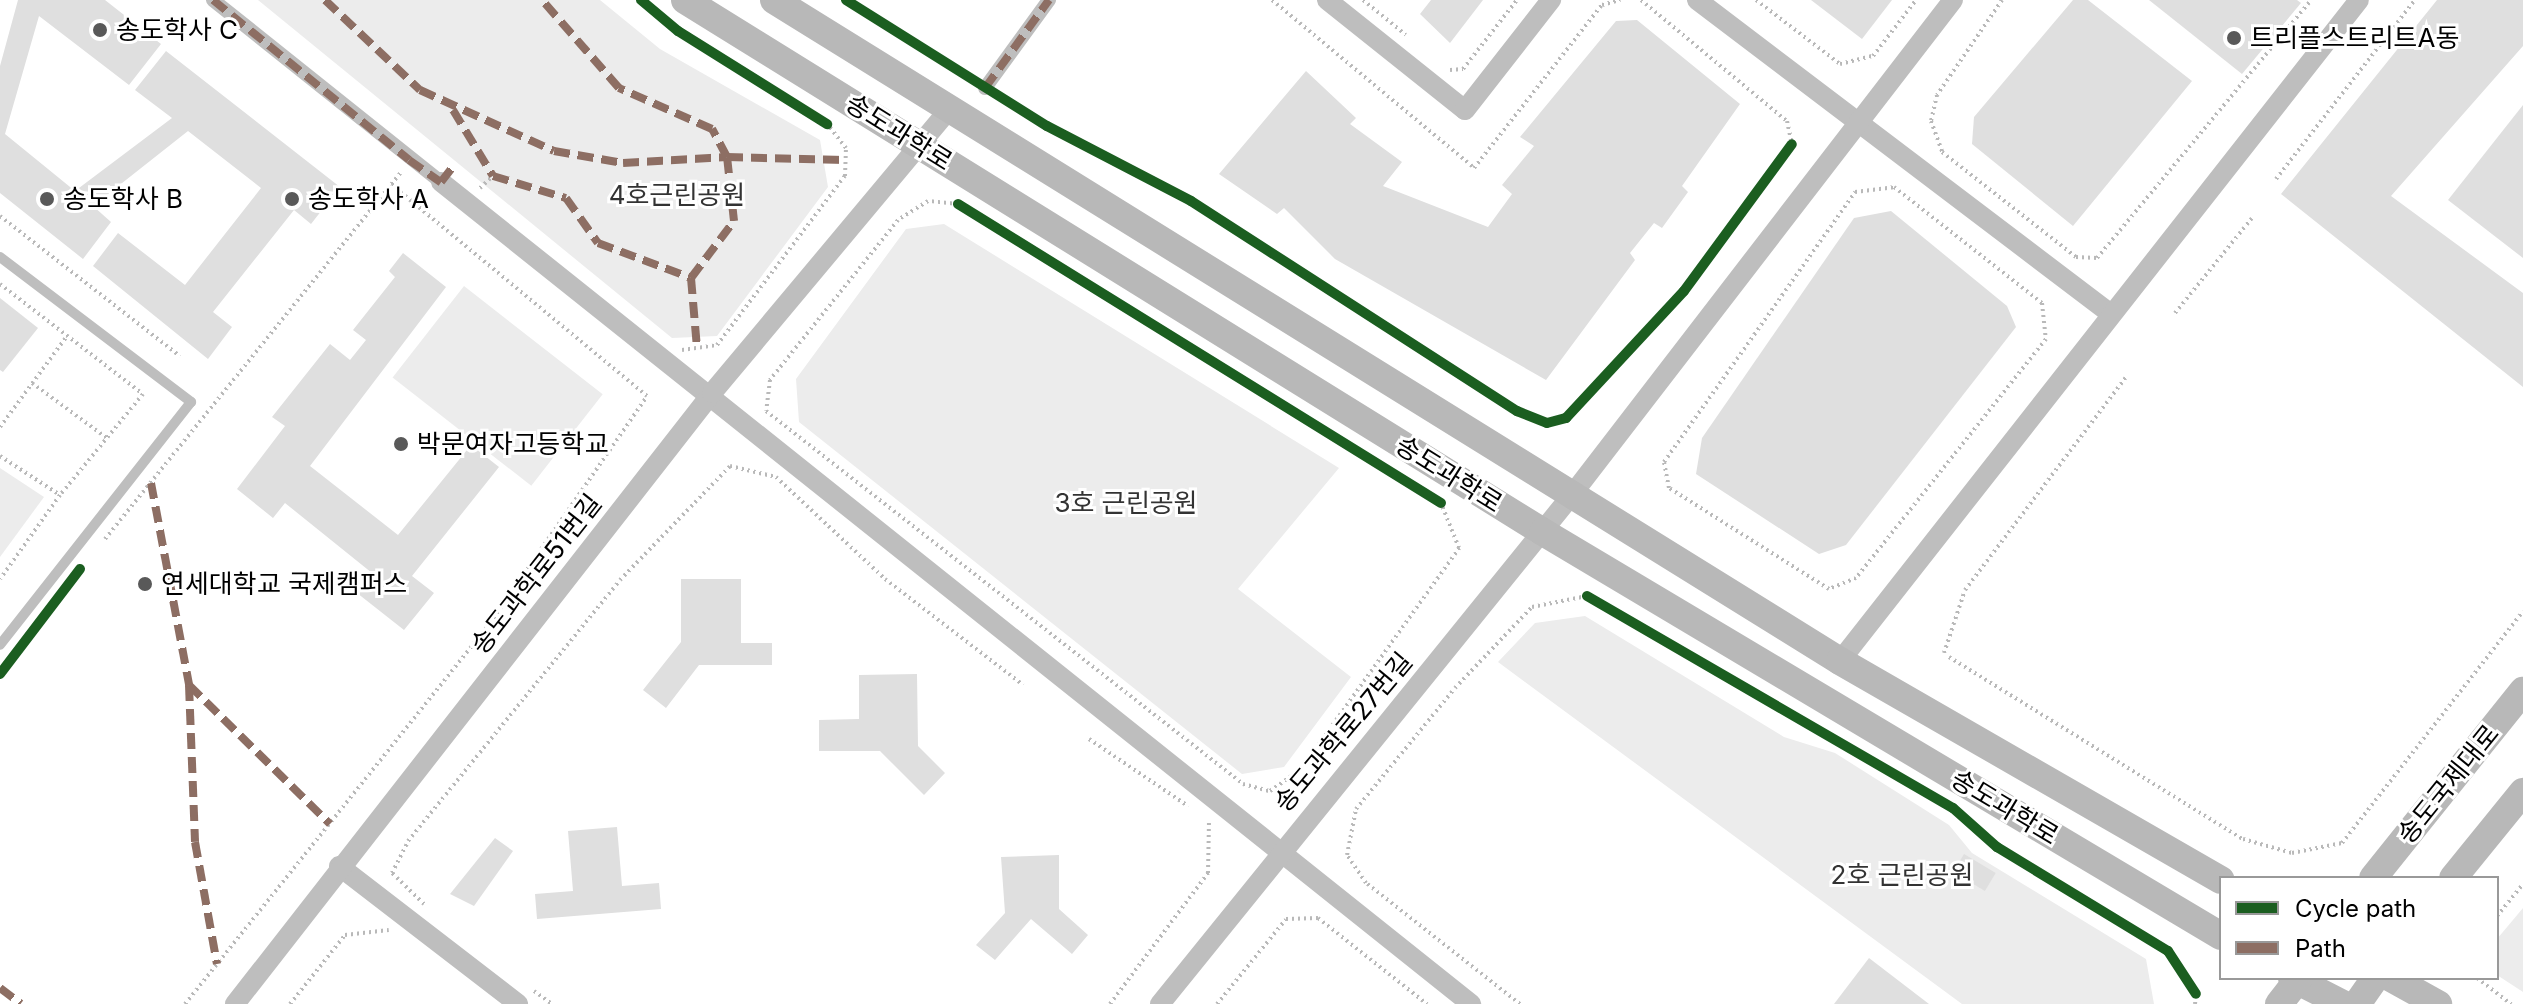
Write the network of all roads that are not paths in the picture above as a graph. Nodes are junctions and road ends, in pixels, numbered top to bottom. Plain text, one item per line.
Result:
1 (213, 0) edge
2 (685, 0) edge
3 (774, 0) edge
4 (1049, 0) edge
5 (1327, 0) edge
6 (1551, 0) edge
7 (1697, 0) edge
8 (1953, 0) edge
9 (2359, 0) edge
10 (985, 88) dead end
11 (949, 110) junction
12 (1857, 122) junction
13 (920, 145) junction
14 (441, 182) joint
15 (0, 257) edge
16 (2111, 314) junction
17 (712, 393) junction
18 (1571, 496) junction
19 (1543, 532) junction
20 (0, 645) edge
21 (1840, 661) junction
22 (2523, 691) edge
23 (2523, 792) edge
24 (1277, 852) junction
25 (339, 866) junction
26 (2375, 876) edge
27 (2455, 876) edge
28 (2219, 879) edge
29 (2219, 935) edge
30 (2295, 980) edge
31 (2298, 980) edge
32 (2374, 980) edge
33 (2395, 980) edge
34 (522, 995) edge
35 (235, 1004) edge
36 (1160, 1004) edge
37 (1471, 1004) edge
38 (2279, 1004) edge
39 (2343, 1004) edge
40 (2357, 1004) edge
41 (2438, 1004) edge

1 - 14 street
2 - 13 main road, 송도과학로
3 - 11 main road, 송도과학로
4 - 10 street
5 - 6 street
7 - 12 street
8 - 12 street, 송도과학로27번길
9 - 16 street
11 - 13 street, 송도과학로51번길
11 - 18 main road, 송도과학로
12 - 16 street
12 - 18 street, 송도과학로27번길
13 - 17 street, 송도과학로51번길
13 - 19 main road, 송도과학로
14 - 17 street
15 - 20 lane
16 - 21 street
17 - 24 street
17 - 25 street, 송도과학로51번길
18 - 19 street, 송도과학로27번길
18 - 21 main road, 송도과학로
19 - 24 street, 송도과학로27번길
19 - 29 main road, 송도과학로
21 - 28 main road, 송도과학로
22 - 26 main road, 송도국제대로
23 - 27 main road
24 - 36 street, 송도과학로27번길
24 - 37 street
25 - 34 street
25 - 35 street, 송도과학로51번길
30 - 38 main road
31 - 39 main road
32 - 40 main road
33 - 41 main road

